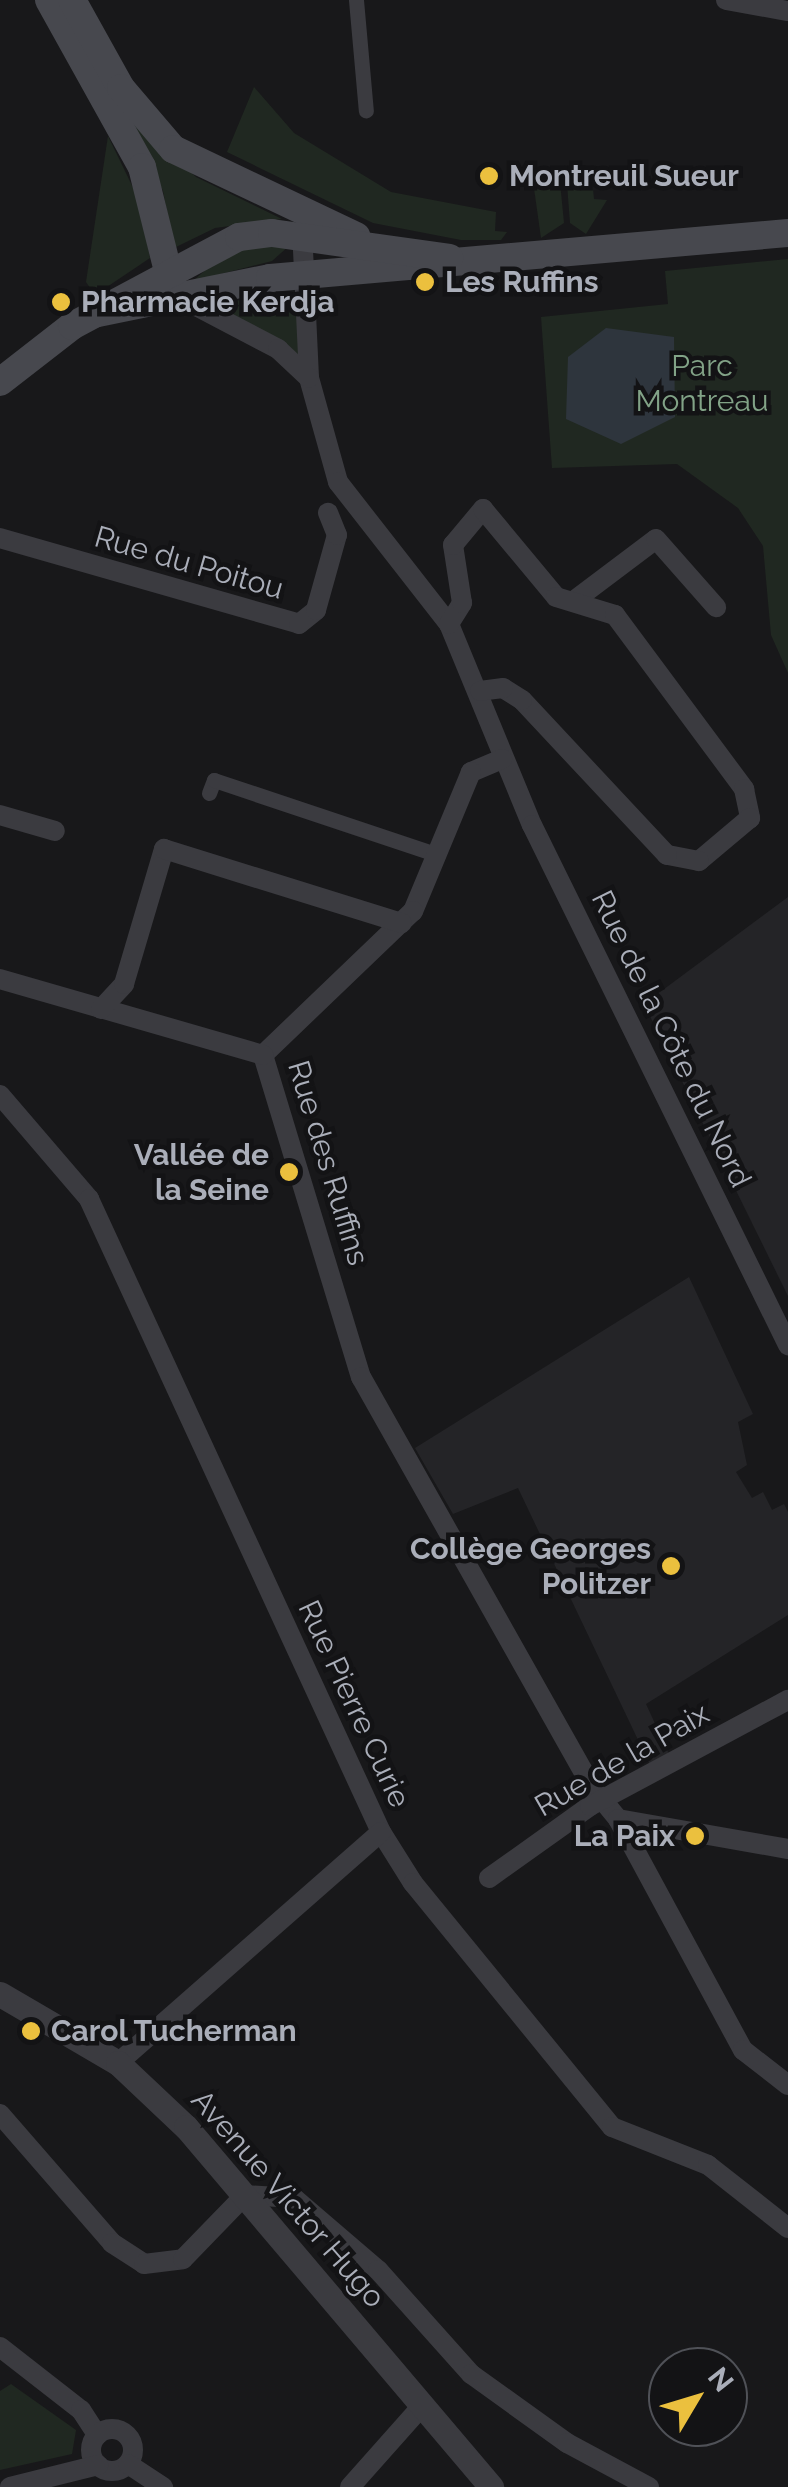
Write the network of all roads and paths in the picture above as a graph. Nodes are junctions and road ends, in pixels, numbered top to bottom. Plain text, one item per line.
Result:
1 (48, 0) edge
2 (72, 0) edge
3 (356, 0) edge
4 (726, 0) edge
5 (788, 11) edge
6 (366, 110) dead end
7 (300, 232) junction
8 (788, 233) edge
9 (484, 264) junction
10 (270, 278) junction
11 (308, 278) junction
12 (170, 281) junction
13 (309, 378) junction
14 (0, 382) edge
15 (328, 513) dead end
16 (0, 538) edge
17 (574, 600) junction
18 (716, 607) dead end
19 (449, 624) junction
20 (480, 691) junction
21 (502, 759) junction
22 (209, 793) dead end
23 (0, 815) edge
24 (56, 831) dead end
25 (436, 854) junction
26 (402, 924) junction
27 (0, 979) edge
28 (101, 1009) junction
29 (264, 1055) junction
30 (0, 1095) edge
31 (788, 1344) edge
32 (788, 1700) edge
33 (601, 1802) junction
34 (618, 1819) junction
35 (381, 1832) junction
36 (788, 1849) edge
37 (488, 1878) dead end
38 (0, 1994) edge
39 (118, 2063) junction
40 (788, 2086) edge
41 (0, 2114) edge
42 (245, 2195) junction
43 (788, 2228) edge
44 (0, 2347) edge
45 (422, 2406) junction
46 (97, 2435) junction
47 (128, 2464) junction
48 (98, 2466) junction
49 (10, 2487) edge
50 (164, 2487) edge
51 (350, 2487) edge
52 (491, 2487) edge
53 (649, 2487) edge

1 - 12 main road
2 - 7 main road
3 - 6 street
4 - 5 street
7 - 9 main road
7 - 10 main road
7 - 11 street
7 - 12 main road
8 - 9 main road
9 - 11 main road
10 - 11 main road
10 - 12 main road
11 - 13 street
12 - 13 street
12 - 14 main road
13 - 19 street
15 - 16 street, Rue du Poitou
17 - 18 street
17 - 19 street
17 - 20 street
19 - 20 street
20 - 21 street
21 - 25 street, Rue des Ruffins
21 - 31 street, Rue de la Côte du Nord
22 - 25 street
23 - 24 street
25 - 26 street, Rue des Ruffins
26 - 28 street
26 - 29 street, Rue des Ruffins
27 - 28 street
28 - 29 street
29 - 33 street, Rue des Ruffins
30 - 35 street, Rue Pierre Curie
32 - 33 street, Rue de la Paix
33 - 34 street, Rue des Ruffins
33 - 37 street, Rue de la Paix
34 - 36 street
34 - 40 street, Rue des Ruffins
35 - 39 street
35 - 43 street, Rue Pierre Curie
38 - 39 street, Avenue Victor Hugo
39 - 42 street, Avenue Victor Hugo
41 - 42 street
42 - 45 street, Avenue Victor Hugo
42 - 53 street
44 - 46 street
45 - 51 street
45 - 52 street, Avenue Victor Hugo
46 - 47 street
46 - 48 street
47 - 48 street
47 - 50 street
48 - 49 street

